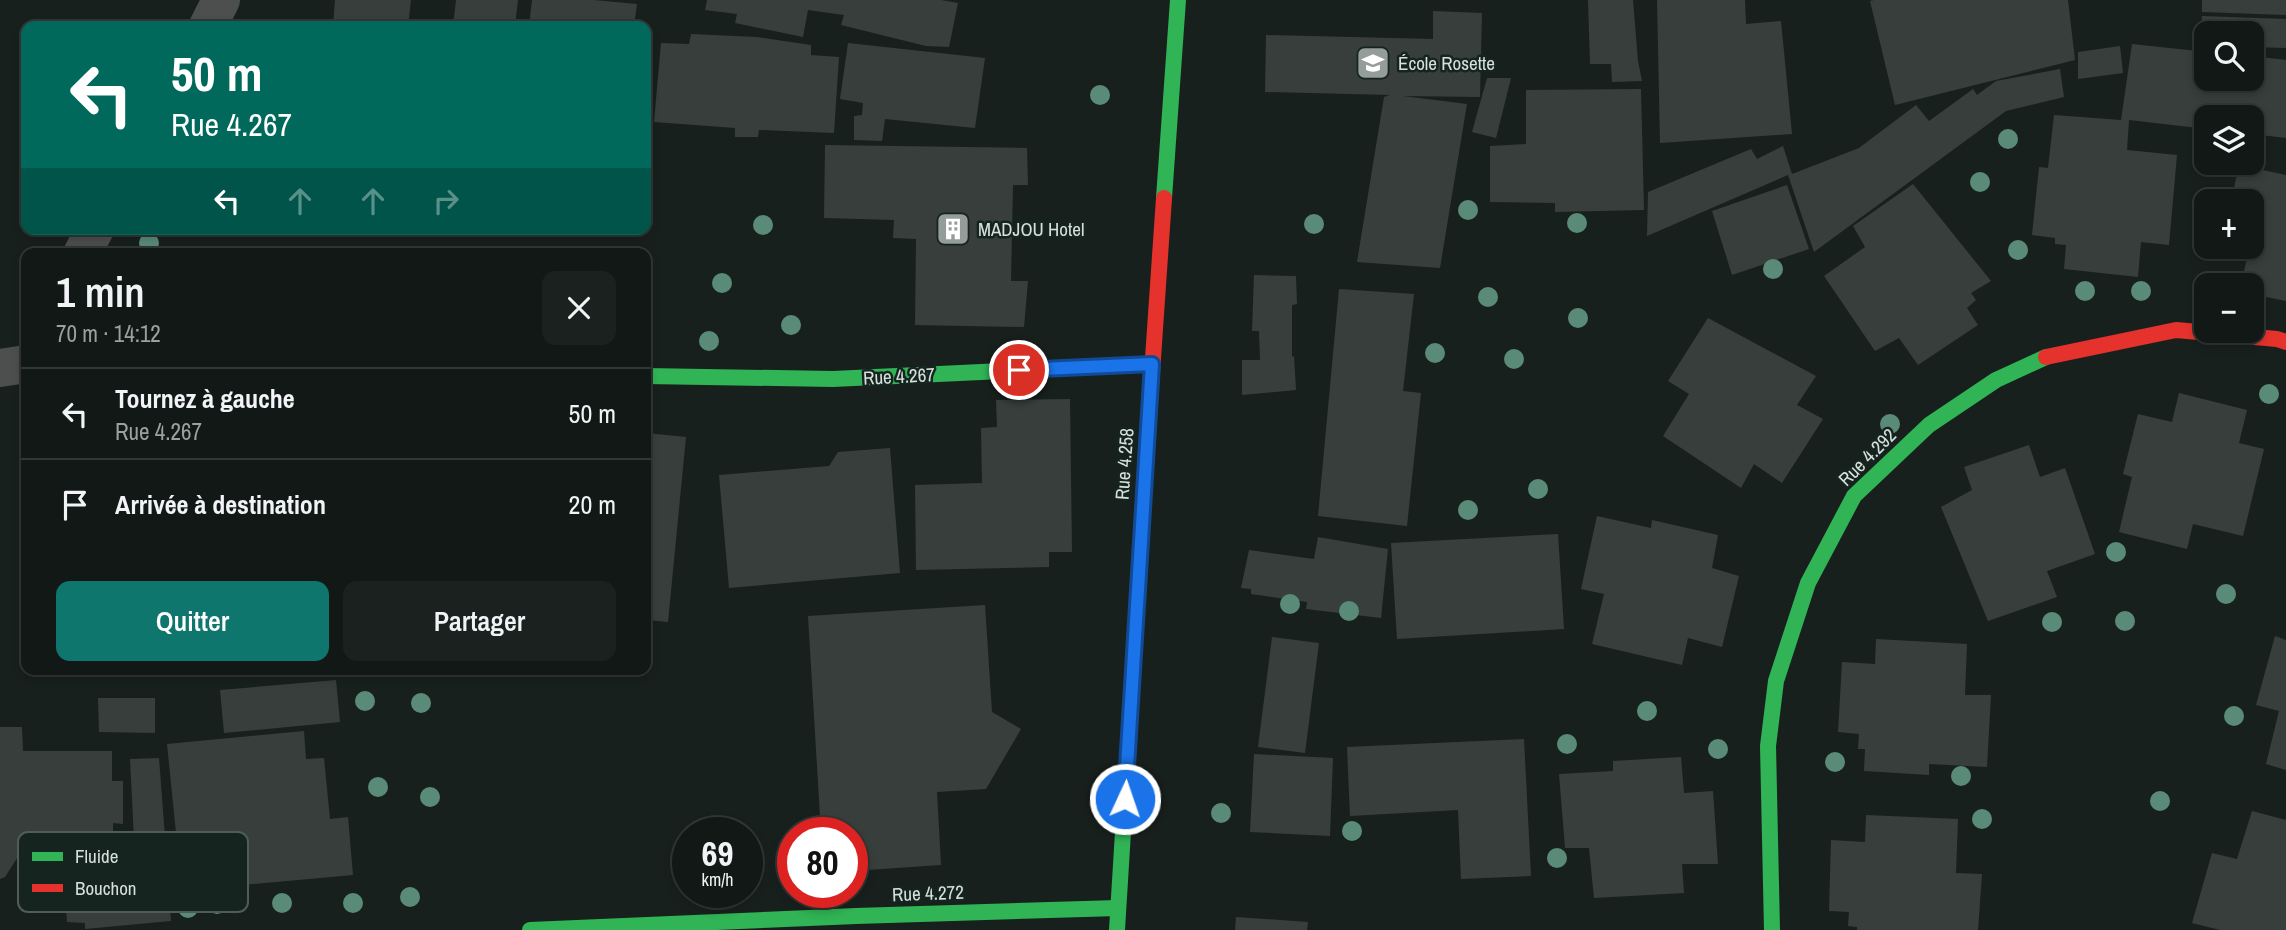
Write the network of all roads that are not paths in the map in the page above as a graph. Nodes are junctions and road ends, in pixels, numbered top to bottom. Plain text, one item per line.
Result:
1 (220, 0) edge
2 (1178, 0) edge
3 (210, 21) edge
4 (2286, 342) edge
5 (1152, 364) junction
6 (21, 366) edge
7 (0, 368) edge
8 (651, 376) edge
9 (1118, 908) junction
10 (558, 929) edge
11 (530, 930) edge
12 (1117, 930) edge
13 (1772, 930) edge

1 - 3 street
2 - 5 main road, Rue 4.258
4 - 13 main road, Rue 4.292
5 - 8 main road, Rue 4.267
5 - 9 main road, Rue 4.258
6 - 7 street
9 - 10 main road, Rue 4.272
9 - 12 main road, Rue 4.258
10 - 11 main road, Rue 4.272

